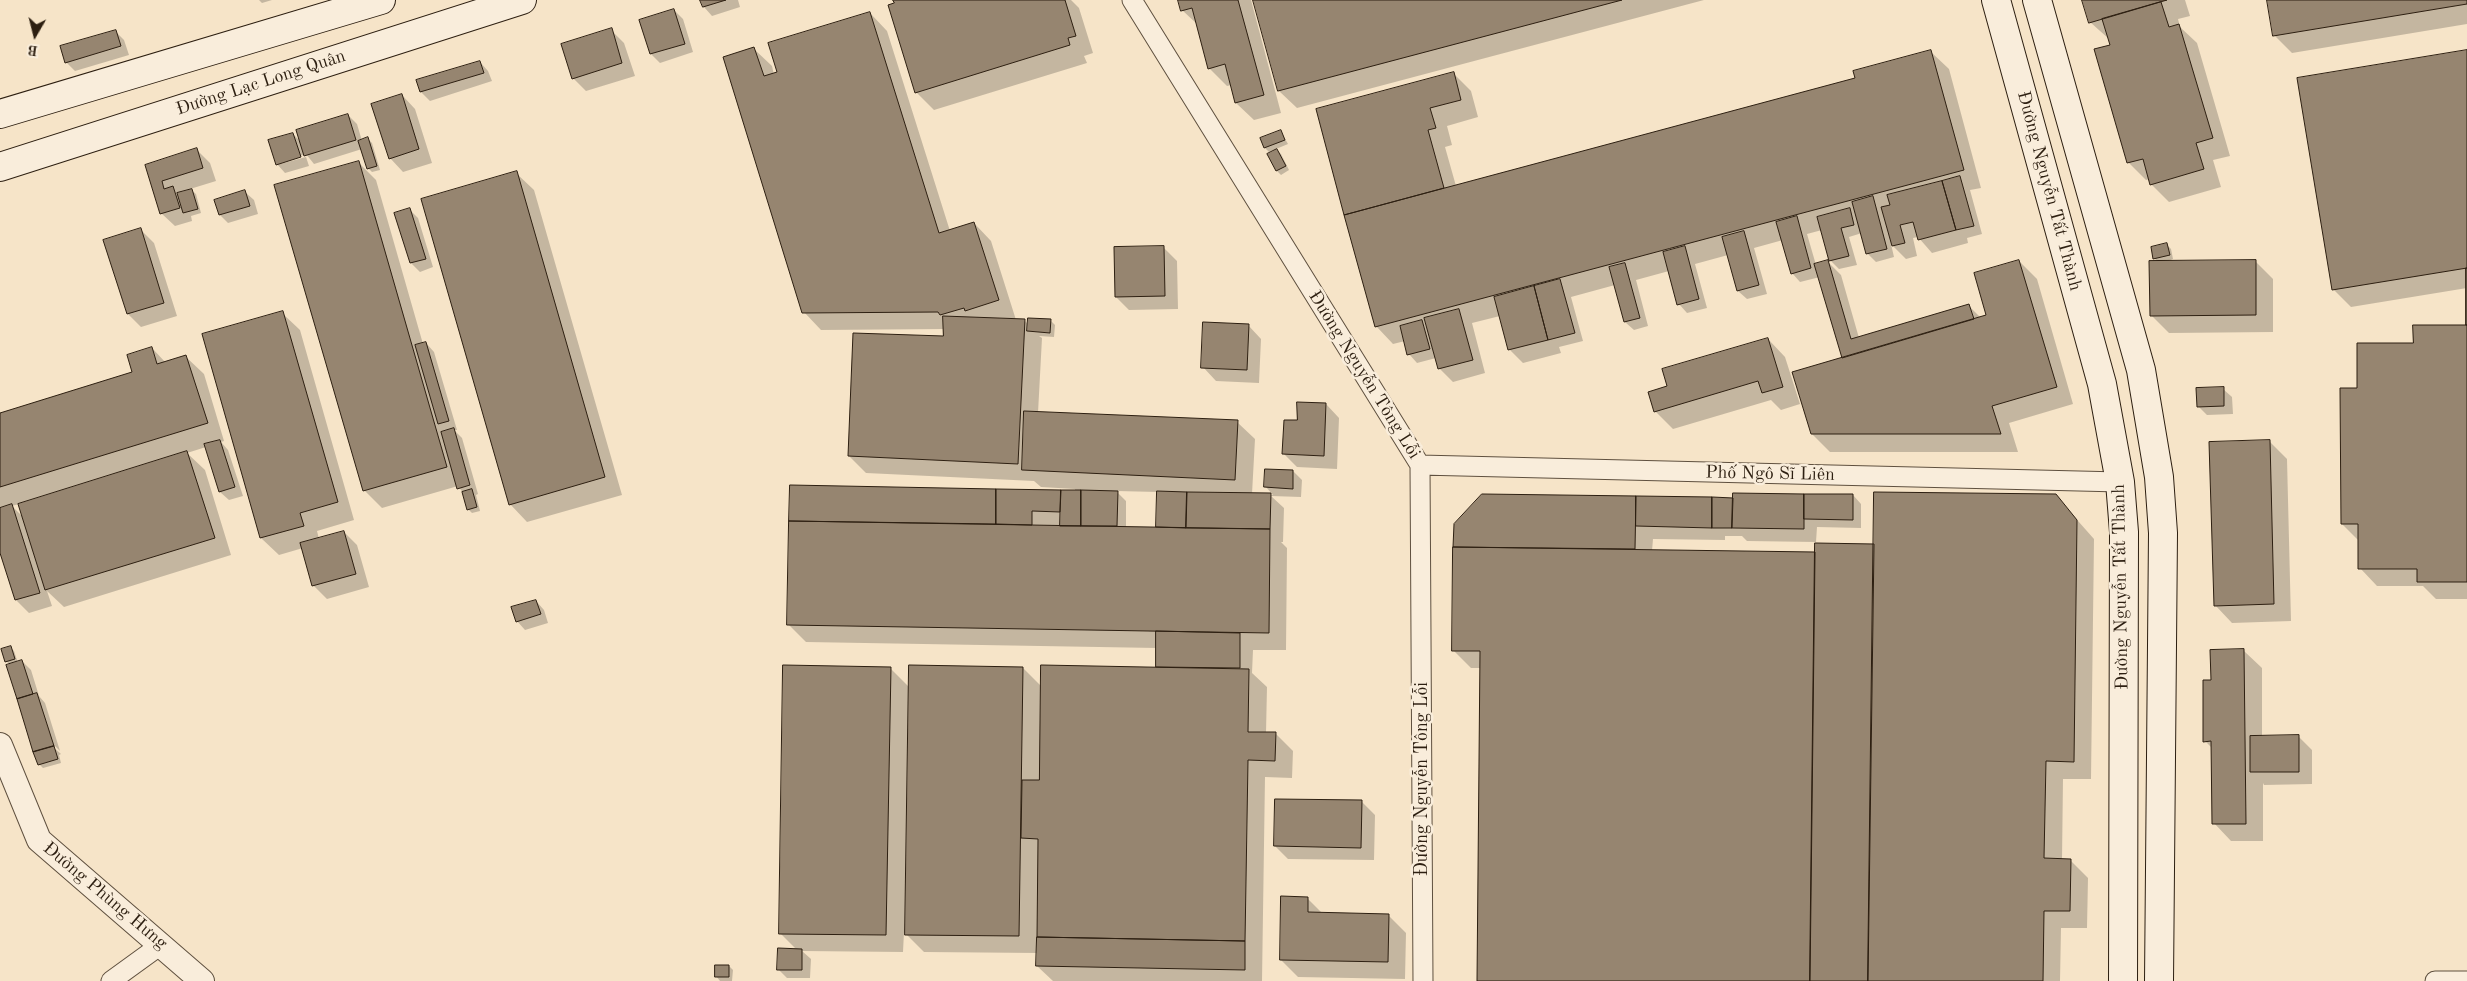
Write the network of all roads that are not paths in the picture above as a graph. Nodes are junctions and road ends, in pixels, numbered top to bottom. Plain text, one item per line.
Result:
1 (381, 0) edge
2 (522, 0) edge
3 (1132, 0) edge
4 (1996, 0) edge
5 (2037, 0) edge
6 (0, 114) edge
7 (0, 167) edge
8 (1420, 466) junction
9 (2159, 478) junction
10 (2120, 482) junction
11 (0, 745) edge
12 (162, 944) junction
13 (111, 981) edge
14 (202, 981) edge
15 (1423, 981) edge
16 (2123, 981) edge
17 (2159, 981) edge
18 (2435, 981) edge
19 (2467, 981) edge

1 - 6 main road
2 - 7 main road, Đường Lạc Long Quân
3 - 8 street, Đường Nguyễn Tông Lỗi
4 - 10 main road, Đường Nguyễn Tất Thành
5 - 9 main road
8 - 10 street, Phố Ngô Sĩ Liên
8 - 15 street, Đường Nguyễn Tông Lỗi
9 - 10 main road
9 - 17 main road
10 - 16 main road, Đường Nguyễn Tất Thành
11 - 12 street, Đường Phùng Hưng
12 - 13 street
12 - 14 street, Đường Phùng Hưng
18 - 19 street

